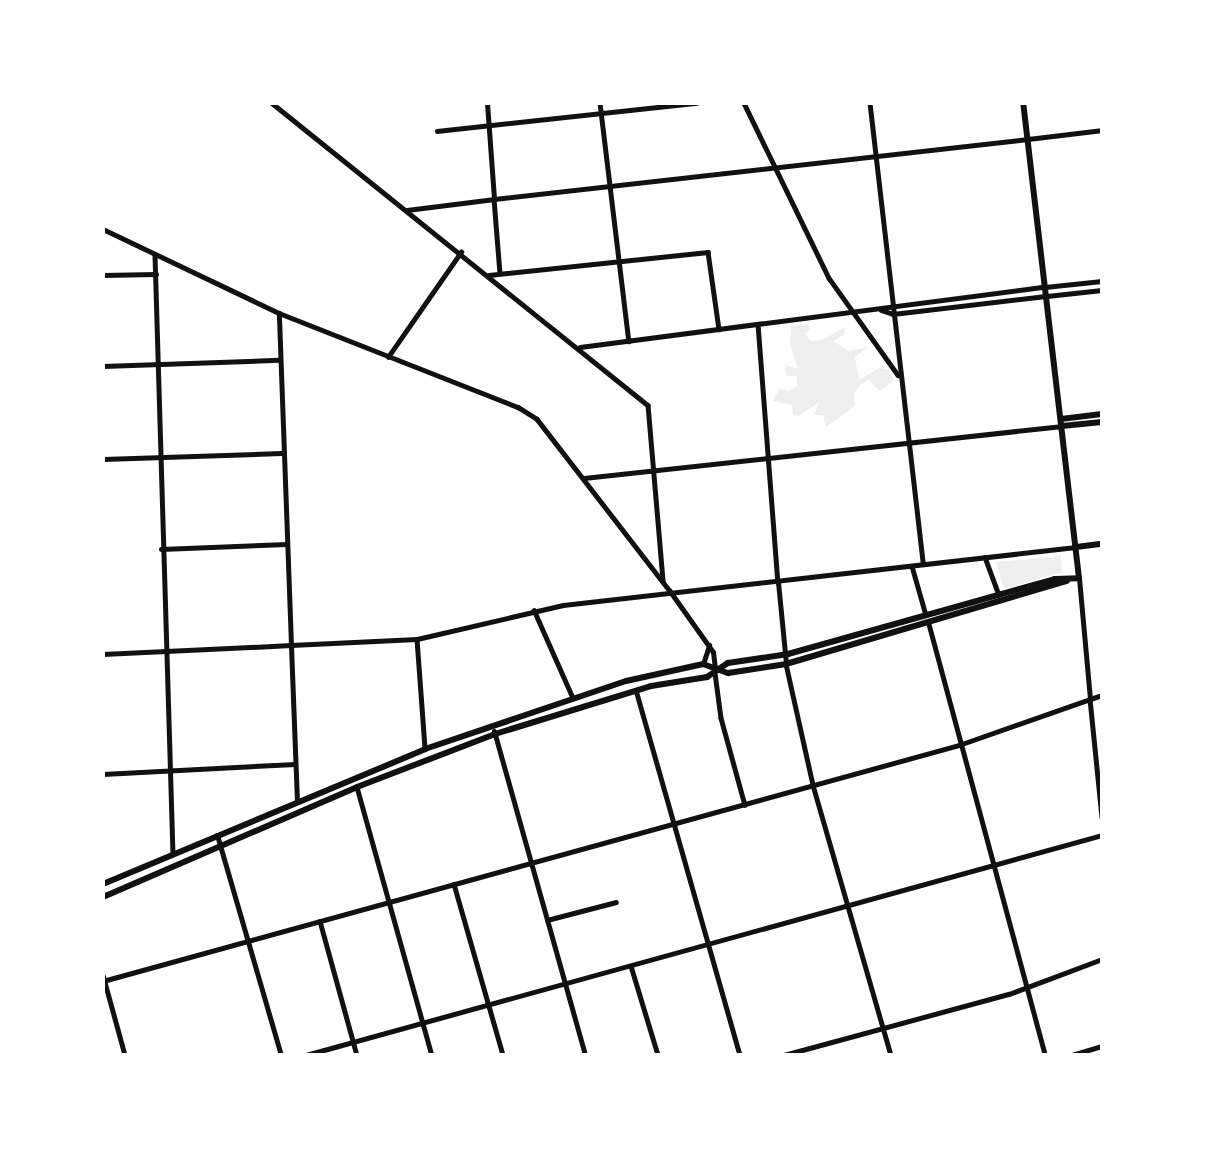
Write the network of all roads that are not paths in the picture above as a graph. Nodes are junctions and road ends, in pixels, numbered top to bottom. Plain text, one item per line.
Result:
1 (272, 103) edge
2 (487, 103) edge
3 (600, 103) edge
4 (696, 103) edge
5 (744, 103) edge
6 (870, 103) edge
7 (1023, 103) edge
8 (601, 114) junction
9 (489, 125) junction
10 (1102, 130) edge
11 (437, 131) dead end
12 (1028, 139) junction
13 (876, 156) junction
14 (774, 167) junction
15 (608, 186) junction
16 (494, 199) junction
17 (407, 210) junction
18 (103, 229) edge
19 (461, 252) junction
20 (155, 255) junction
21 (620, 261) junction
22 (500, 273) junction
23 (156, 274) junction
24 (103, 275) edge
25 (488, 275) junction
26 (1102, 281) edge
27 (1045, 287) junction
28 (1102, 290) edge
29 (1047, 296) junction
30 (892, 305) junction
31 (881, 310) junction
32 (279, 313) junction
33 (851, 313) junction
34 (893, 314) junction
35 (758, 324) junction
36 (719, 330) junction
37 (629, 341) junction
38 (579, 347) junction
39 (388, 357) junction
40 (279, 360) junction
41 (159, 365) junction
42 (103, 366) edge
43 (900, 377) junction
44 (1102, 414) edge
45 (1061, 422) junction
46 (1102, 422) edge
47 (905, 441) junction
48 (281, 453) junction
49 (159, 457) junction
50 (769, 458) junction
51 (103, 459) edge
52 (656, 470) junction
53 (583, 478) junction
54 (287, 544) junction
55 (1102, 544) edge
56 (1076, 547) junction
57 (162, 549) junction
58 (985, 557) junction
59 (923, 565) junction
60 (912, 566) junction
61 (1079, 578) junction
62 (1069, 580) junction
63 (663, 581) junction
64 (778, 582) junction
65 (669, 590) junction
66 (999, 595) junction
67 (534, 610) junction
68 (926, 615) junction
69 (929, 624) junction
70 (417, 639) junction
71 (291, 645) junction
72 (709, 645) junction
73 (166, 652) junction
74 (103, 654) edge
75 (788, 654) junction
76 (703, 664) junction
77 (786, 664) junction
78 (715, 669) junction
79 (636, 690) junction
80 (1102, 695) edge
81 (573, 698) junction
82 (1090, 699) junction
83 (492, 724) junction
84 (495, 734) junction
85 (959, 745) junction
86 (425, 749) junction
87 (295, 765) junction
88 (169, 769) junction
89 (1099, 770) edge
90 (103, 774) edge
91 (813, 785) junction
92 (357, 787) junction
93 (297, 802) junction
94 (745, 804) junction
95 (1102, 817) edge
96 (674, 824) junction
97 (217, 835) junction
98 (1102, 835) edge
99 (221, 846) junction
100 (173, 853) junction
101 (530, 863) junction
102 (992, 866) junction
103 (103, 884) edge
104 (454, 884) junction
105 (103, 897) edge
106 (390, 902) junction
107 (616, 902) dead end
108 (848, 906) junction
109 (547, 920) junction
110 (320, 922) junction
111 (250, 942) junction
112 (708, 944) junction
113 (1102, 959) edge
114 (631, 966) junction
115 (104, 979) edge
116 (565, 984) junction
117 (1024, 990) junction
118 (490, 1006) junction
119 (424, 1024) junction
120 (883, 1027) junction
121 (353, 1041) junction
122 (1102, 1046) edge
123 (125, 1055) edge
124 (281, 1055) edge
125 (306, 1055) edge
126 (357, 1055) edge
127 (432, 1055) edge
128 (503, 1055) edge
129 (585, 1055) edge
130 (658, 1055) edge
131 (740, 1055) edge
132 (784, 1055) edge
133 (891, 1055) edge
134 (1045, 1055) edge
135 (1072, 1055) edge

1 - 17 street
2 - 9 street
3 - 8 street
4 - 8 street
5 - 14 street
6 - 13 street
7 - 12 main road
8 - 9 street
8 - 15 street
9 - 11 street
9 - 16 street
10 - 12 street
12 - 13 street
12 - 27 main road
13 - 14 street
13 - 30 street
14 - 15 street
14 - 33 street
15 - 16 street
15 - 21 street
16 - 17 street
16 - 22 street
17 - 19 street
18 - 20 street
19 - 25 street
19 - 39 street
20 - 23 street
20 - 32 street
21 - 22 street
21 - 36 street
21 - 37 street
22 - 25 street
23 - 24 street
23 - 41 street
25 - 38 street
26 - 27 street
27 - 29 main road
27 - 30 street
28 - 29 street
29 - 34 street
29 - 45 main road
30 - 31 street
30 - 34 street
31 - 33 street
31 - 34 street
32 - 39 street
32 - 40 street
33 - 35 street
33 - 43 street
34 - 43 street
35 - 36 street
35 - 50 street
36 - 37 street
37 - 38 street
38 - 52 street
39 - 53 street
40 - 41 street
40 - 48 street
41 - 42 street
41 - 49 street
43 - 47 street
44 - 45 main road
45 - 46 main road
45 - 47 street
45 - 56 main road
47 - 50 street
47 - 59 street
48 - 49 street
48 - 54 street
49 - 51 street
49 - 57 street
50 - 52 street
50 - 64 street
52 - 53 street
52 - 63 street
53 - 63 street
54 - 57 street
54 - 71 street
55 - 56 main road
56 - 58 street
56 - 61 main road
57 - 73 street
58 - 59 street
58 - 66 street
59 - 60 street
60 - 64 street
60 - 68 street
61 - 62 main road
61 - 82 street
62 - 66 main road
62 - 69 main road
63 - 65 street
64 - 65 street
64 - 75 street
65 - 67 street
65 - 72 street
66 - 68 main road
67 - 70 street
67 - 81 street
68 - 75 main road
69 - 77 main road
69 - 85 street
70 - 71 street
70 - 86 street
71 - 73 street
71 - 87 street
72 - 76 street
72 - 78 street
73 - 74 street
73 - 88 street
75 - 77 street
75 - 78 main road
76 - 78 main road
76 - 81 main road
77 - 78 main road
77 - 91 street
78 - 79 main road
78 - 94 street
79 - 84 main road
79 - 96 street
80 - 82 street
81 - 83 main road
82 - 85 street
82 - 89 street
83 - 84 street
83 - 86 main road
84 - 92 main road
84 - 101 street
85 - 91 street
85 - 102 street
86 - 93 main road
87 - 88 street
87 - 93 street
88 - 90 street
88 - 100 street
89 - 95 street
91 - 94 street
91 - 108 street
92 - 99 main road
92 - 106 street
93 - 97 main road
94 - 96 street
96 - 101 street
96 - 112 street
97 - 99 street
97 - 100 main road
98 - 102 street
99 - 105 main road
99 - 111 street
100 - 103 main road
101 - 104 street
101 - 109 street
102 - 108 street
102 - 117 street
104 - 106 street
104 - 118 street
106 - 110 street
106 - 119 street
107 - 109 street
108 - 112 street
108 - 120 street
109 - 116 street
110 - 111 street
110 - 121 street
111 - 115 street
111 - 124 street
112 - 114 street
112 - 131 street
113 - 117 street
114 - 116 street
114 - 130 street
115 - 123 street
116 - 118 street
116 - 129 street
117 - 120 street
117 - 134 street
118 - 119 street
118 - 128 street
119 - 121 street
119 - 127 street
120 - 132 street
120 - 133 street
121 - 125 street
121 - 126 street
122 - 135 street

